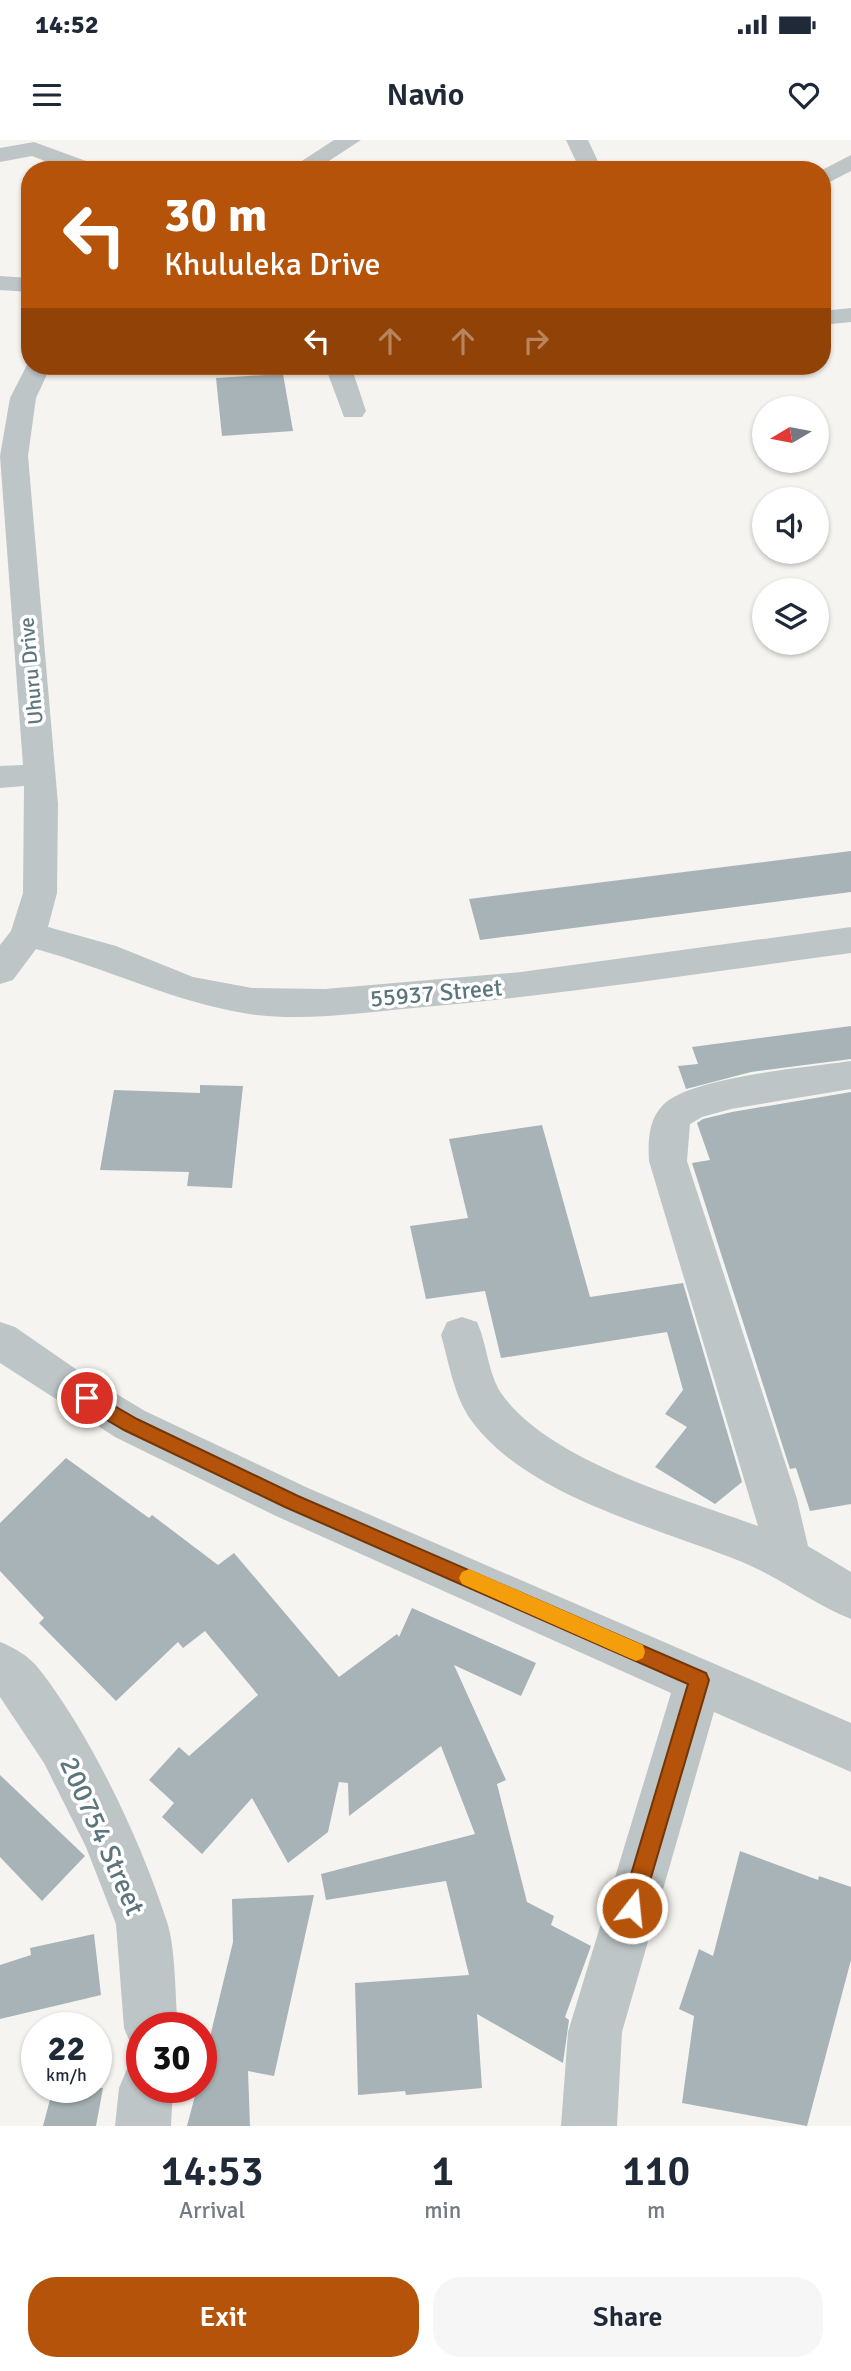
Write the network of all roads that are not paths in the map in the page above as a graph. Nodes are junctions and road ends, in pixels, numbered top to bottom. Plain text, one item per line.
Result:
1 (349, 140) edge
2 (578, 140) edge
3 (42, 144) edge
4 (0, 155) edge
5 (73, 161) edge
6 (314, 161) edge
7 (588, 161) edge
8 (851, 162) edge
9 (831, 174) edge
10 (0, 283) edge
11 (21, 284) edge
12 (851, 315) edge
13 (831, 317) edge
14 (32, 375) edge
15 (341, 375) edge
16 (353, 411) dead end
17 (40, 775) junction
18 (0, 777) edge
19 (28, 934) junction
20 (851, 940) edge
21 (0, 971) edge
22 (851, 1075) edge
23 (461, 1335) dead end
24 (0, 1340) edge
25 (788, 1559) junction
26 (851, 1597) edge
27 (0, 1665) edge
28 (699, 1680) junction
29 (851, 1748) edge
30 (150, 2012) edge
31 (145, 2103) edge
32 (143, 2126) edge
33 (589, 2126) edge

1 - 6 street
2 - 7 street
3 - 4 street
3 - 5 street
8 - 9 street
10 - 11 street
12 - 13 street
14 - 17 street, Uhuru Drive
15 - 16 street
17 - 18 street
17 - 19 street, Uhuru Drive
19 - 20 street, 55937 Street
19 - 21 street, Uhuru Drive
22 - 25 street
23 - 25 street
24 - 28 street
25 - 26 street
27 - 30 street, 200754 Street
28 - 29 street
28 - 33 street
31 - 32 street

